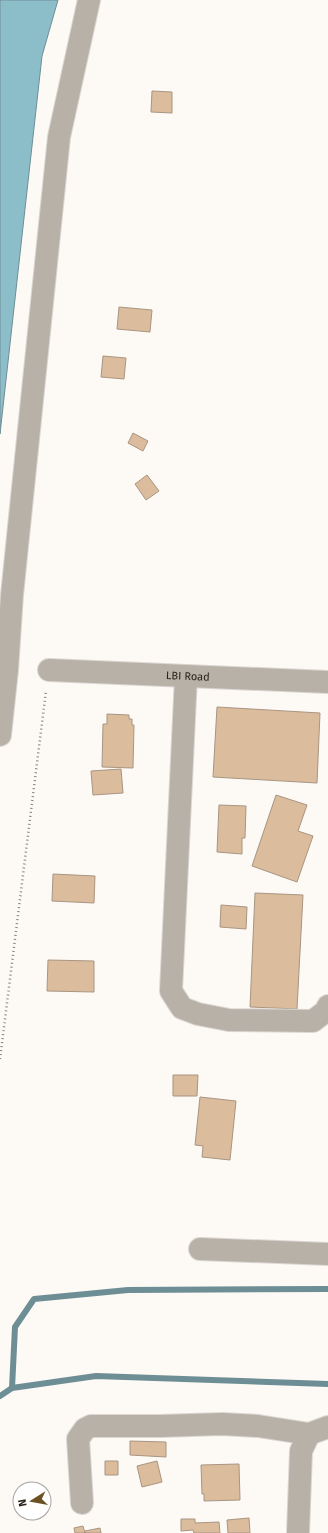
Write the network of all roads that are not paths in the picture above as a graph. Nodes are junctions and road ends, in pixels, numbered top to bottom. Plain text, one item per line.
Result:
1 (89, 0) edge
2 (49, 670) road end
3 (186, 676) junction
4 (328, 682) edge
5 (0, 734) edge
6 (328, 1006) edge
7 (200, 1249) dead end
8 (328, 1254) edge
9 (319, 1430) edge
10 (82, 1503) dead end
11 (298, 1533) edge

1 - 5 street
2 - 3 street, LBI Road
3 - 4 street, LBI Road
3 - 6 street
7 - 8 street
9 - 10 street
9 - 11 street

